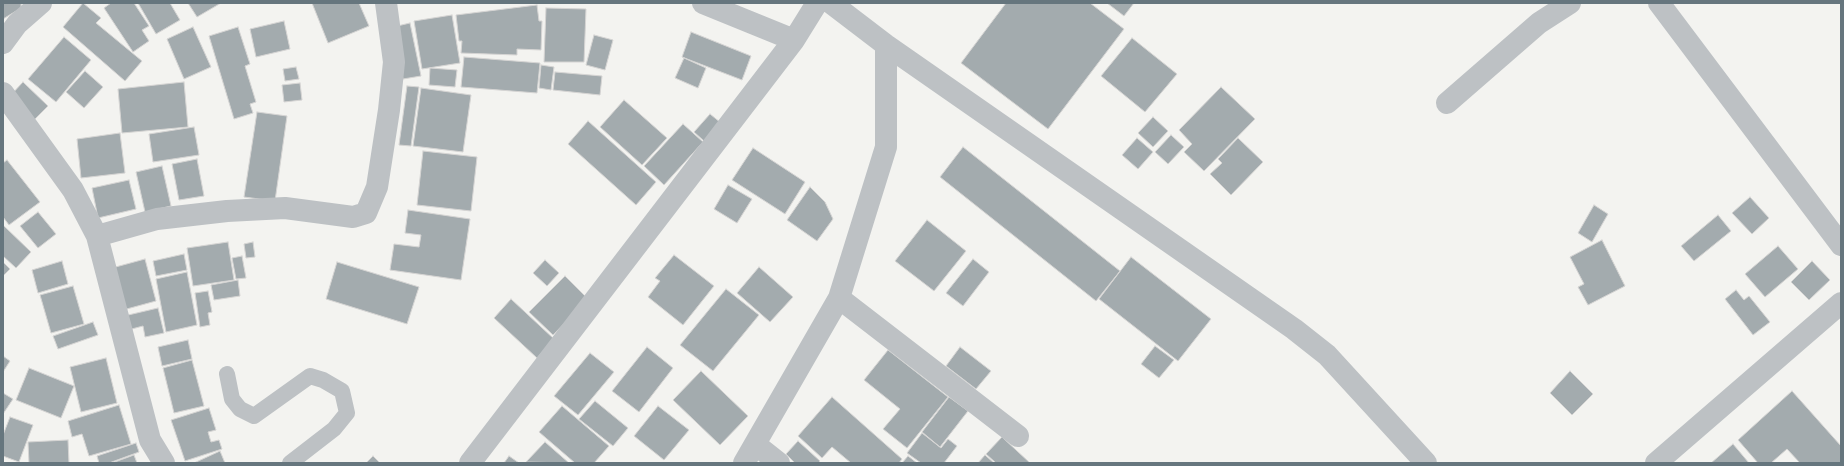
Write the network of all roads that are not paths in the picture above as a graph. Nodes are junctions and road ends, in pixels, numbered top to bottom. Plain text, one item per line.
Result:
1 (41, 3) edge
2 (386, 3) edge
3 (703, 3) edge
4 (817, 3) edge
5 (831, 3) edge
6 (1570, 3) edge
7 (1659, 3) edge
8 (794, 40) junction
9 (3, 43) edge
10 (886, 45) junction
11 (3, 93) edge
12 (1448, 102) dead end
13 (97, 236) junction
14 (1841, 245) edge
15 (839, 298) junction
16 (1841, 303) edge
17 (227, 374) dead end
18 (1018, 436) dead end
19 (755, 444) junction
20 (164, 463) edge
21 (290, 463) edge
22 (470, 463) edge
23 (744, 463) edge
24 (779, 463) edge
25 (1426, 463) edge
26 (1656, 463) edge

1 - 9 street
2 - 13 street
3 - 8 street
4 - 8 street
5 - 10 street
6 - 12 street
7 - 14 street
8 - 22 street
10 - 15 street
10 - 25 street
11 - 13 street
13 - 20 street
15 - 18 street
15 - 19 street
16 - 26 street
17 - 21 lane
19 - 23 street
19 - 24 street

